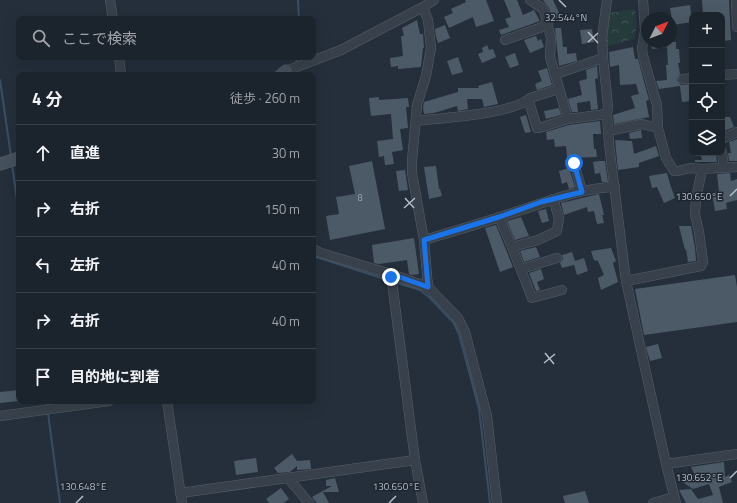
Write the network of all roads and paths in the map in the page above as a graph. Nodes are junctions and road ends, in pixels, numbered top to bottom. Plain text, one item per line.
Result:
1 (110, 0) edge
2 (434, 0) edge
3 (530, 0) edge
4 (607, 0) edge
5 (643, 0) edge
6 (736, 0) edge
7 (423, 7) junction
8 (113, 16) edge
9 (548, 25) junction
10 (737, 27) edge
11 (505, 40) dead end
12 (603, 58) junction
13 (118, 60) edge
14 (302, 68) edge
15 (120, 72) edge
16 (286, 72) edge
17 (556, 74) junction
18 (737, 74) edge
19 (725, 75) edge
20 (559, 89) junction
21 (526, 101) junction
22 (607, 114) junction
23 (568, 119) junction
24 (416, 121) junction
25 (658, 128) junction
26 (608, 131) junction
27 (737, 132) edge
28 (725, 138) edge
29 (722, 156) edge
30 (16, 159) edge
31 (2, 163) edge
32 (574, 163) dead end
33 (724, 168) junction
34 (737, 168) edge
35 (702, 169) junction
36 (615, 187) junction
37 (582, 192) junction
38 (553, 199) junction
39 (499, 217) junction
40 (424, 240) junction
41 (512, 248) junction
42 (316, 250) edge
43 (557, 258) dead end
44 (521, 269) junction
45 (391, 279) junction
46 (626, 281) junction
47 (428, 287) junction
48 (562, 290) dead end
49 (89, 404) edge
50 (167, 404) edge
51 (0, 416) edge
52 (737, 454) edge
53 (415, 460) junction
54 (666, 464) junction
55 (288, 478) junction
56 (180, 493) junction
57 (675, 500) edge
58 (182, 503) edge
59 (309, 503) edge
60 (423, 503) edge
61 (497, 503) edge
62 (653, 503) edge

1 - 8 street
2 - 7 street
3 - 9 street
4 - 12 street
5 - 25 street
6 - 10 street
7 - 14 street
7 - 24 street
9 - 11 street
9 - 17 street
12 - 17 street
12 - 22 street
13 - 15 street
14 - 16 street
17 - 20 street
18 - 19 street
20 - 21 street
20 - 23 street
21 - 23 street
21 - 24 street
22 - 23 street
22 - 26 street
24 - 40 street
25 - 26 street
25 - 35 street
26 - 36 street
27 - 28 street
29 - 33 street
30 - 31 street
32 - 37 street
33 - 34 street
33 - 35 street
35 - 46 street
36 - 37 street
36 - 46 street
37 - 38 street
38 - 39 street
38 - 41 street
39 - 40 street
39 - 41 street
40 - 47 street
41 - 44 street
42 - 45 street
43 - 44 street
44 - 48 street
45 - 47 street
45 - 53 street
46 - 54 street
47 - 61 street
49 - 51 street
50 - 56 street
52 - 54 street
53 - 55 street
53 - 60 street
54 - 57 street
55 - 56 street
55 - 59 street
56 - 58 street
57 - 62 street

